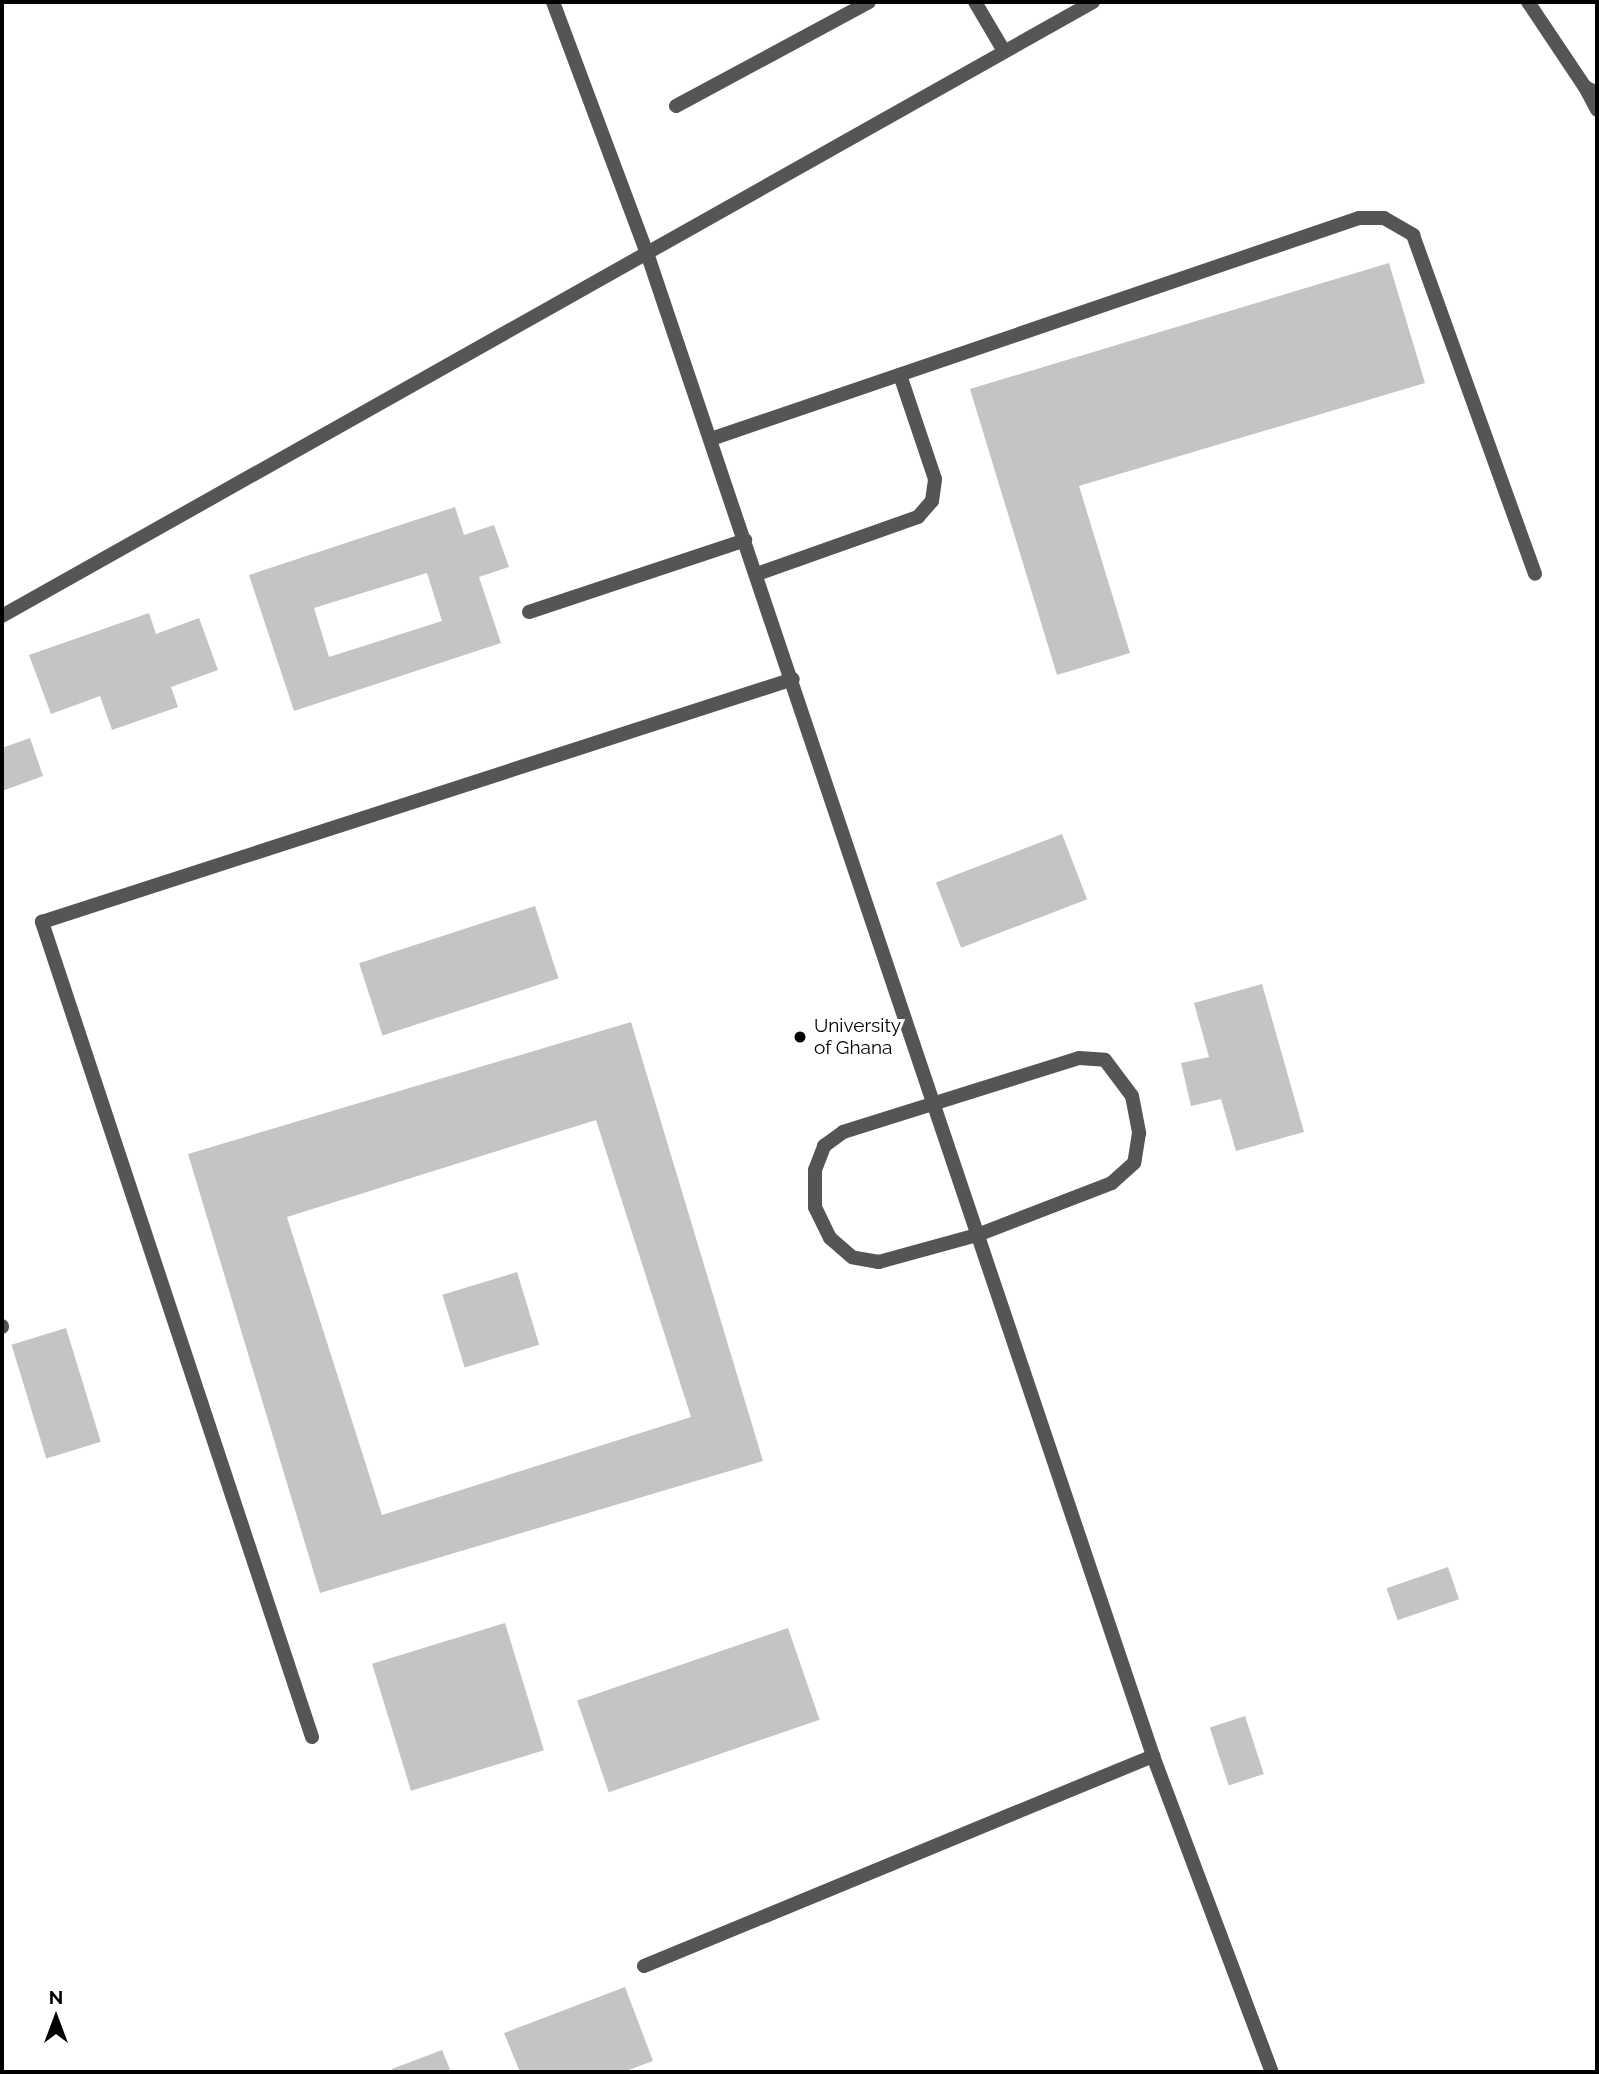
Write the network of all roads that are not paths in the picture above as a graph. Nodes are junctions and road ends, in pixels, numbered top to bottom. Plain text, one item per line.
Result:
1 (553, 2) edge
2 (869, 2) edge
3 (975, 2) edge
4 (1093, 2) edge
5 (1528, 2) edge
6 (1004, 51) junction
7 (1591, 90) edge
8 (676, 106) dead end
9 (1597, 110) edge
10 (647, 253) junction
11 (900, 375) junction
12 (711, 439) junction
13 (745, 540) junction
14 (757, 573) junction
15 (1535, 574) dead end
16 (529, 612) dead end
17 (2, 616) edge
18 (793, 679) junction
19 (935, 1105) junction
20 (977, 1235) junction
21 (312, 1737) dead end
22 (1153, 1756) junction
23 (644, 1966) dead end
24 (1272, 2072) edge

1 - 10 street
2 - 8 street
3 - 6 street
4 - 6 street
5 - 7 street
6 - 10 street
7 - 9 street
10 - 12 street
10 - 17 street
11 - 12 street
11 - 14 street
11 - 15 street
12 - 13 street
13 - 14 street
13 - 16 street
14 - 18 street
18 - 19 street
18 - 21 street
19 - 20 street
19 - 20 street
19 - 20 street
20 - 22 street
22 - 23 street
22 - 24 street

